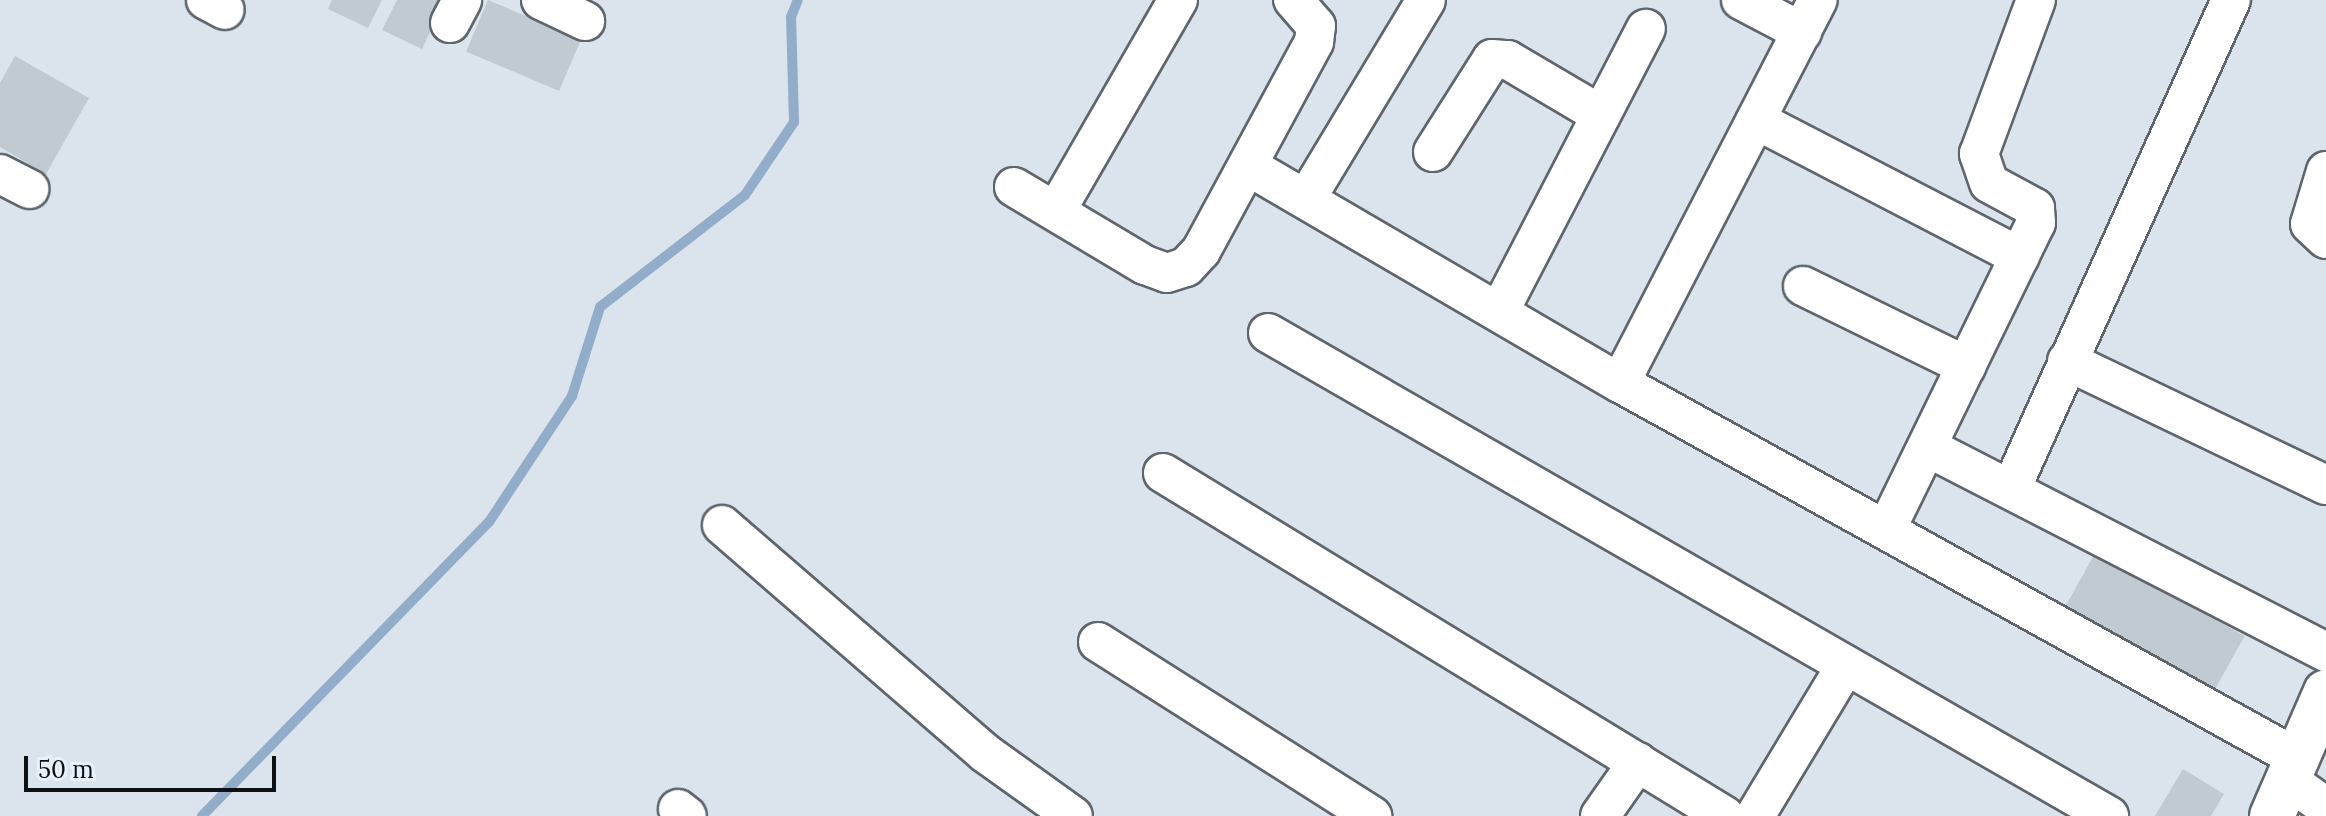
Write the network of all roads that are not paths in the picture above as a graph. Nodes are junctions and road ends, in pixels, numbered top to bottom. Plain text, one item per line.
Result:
1 (541, 0) edge
2 (1178, 0) edge
3 (1293, 0) edge
4 (1426, 0) edge
5 (1741, 0) edge
6 (2036, 0) edge
7 (2231, 0) edge
8 (1810, 16) edge
9 (585, 21) dead end
10 (1646, 29) dead end
11 (1601, 115) junction
12 (1756, 120) junction
13 (1433, 152) dead end
14 (1248, 166) junction
15 (2326, 171) edge
16 (1014, 187) dead end
17 (1306, 199) junction
18 (1056, 211) junction
19 (2326, 239) edge
20 (2020, 257) junction
21 (1803, 286) dead end
22 (1499, 312) junction
23 (1268, 333) dead end
24 (2067, 361) junction
25 (1966, 366) junction
26 (1620, 383) junction
27 (1927, 447) junction
28 (1163, 473) dead end
29 (2326, 485) edge
30 (2011, 489) junction
31 (722, 525) dead end
32 (1886, 530) junction
33 (1098, 642) dead end
34 (2326, 652) edge
35 (1846, 665) junction
36 (2326, 692) edge
37 (1638, 762) junction
38 (2286, 785) edge
39 (2326, 807) edge
40 (1050, 810) edge
41 (1372, 816) edge
42 (1600, 816) edge
43 (1725, 816) edge
44 (1755, 816) edge
45 (2109, 816) edge

1 - 9 street
2 - 18 street
3 - 14 street
4 - 17 street
5 - 8 street
6 - 20 street
7 - 24 street
8 - 12 street
10 - 11 street
11 - 13 street
11 - 22 street
12 - 20 street
12 - 26 street
14 - 17 street
14 - 18 street
15 - 19 street
16 - 18 street
17 - 22 street
20 - 25 street
21 - 25 street
22 - 26 street
23 - 35 street
24 - 29 street
24 - 30 street
25 - 27 street
26 - 32 street
27 - 30 street
27 - 32 street
28 - 37 street
30 - 34 street
31 - 40 street
32 - 38 street
33 - 41 street
35 - 44 street
35 - 45 street
36 - 38 main road
37 - 42 street
37 - 43 street
38 - 39 street

